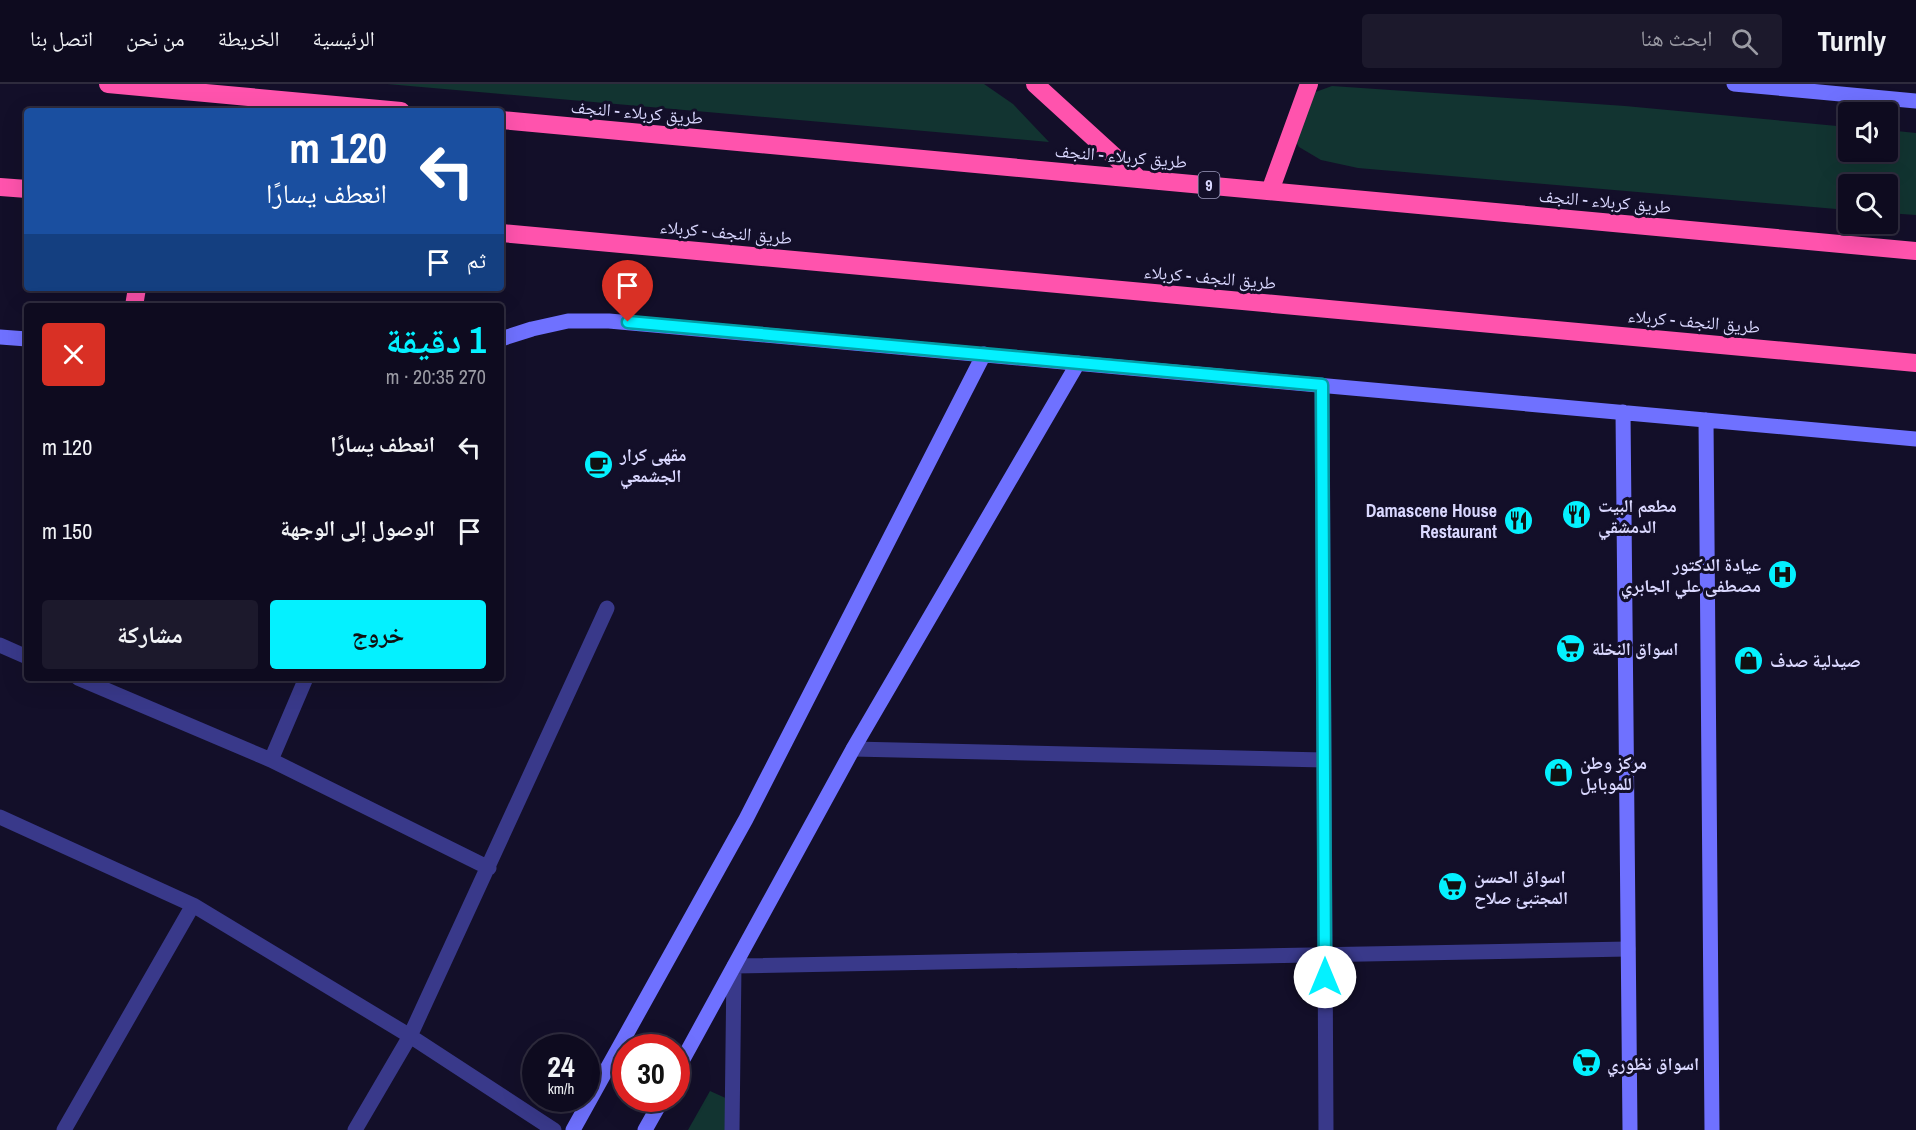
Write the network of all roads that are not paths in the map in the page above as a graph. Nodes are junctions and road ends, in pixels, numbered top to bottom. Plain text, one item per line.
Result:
1 (108, 84) edge
2 (1035, 84) edge
3 (1309, 84) edge
4 (1734, 84) edge
5 (1916, 101) edge
6 (368, 108) edge
7 (504, 120) edge
8 (1139, 179) junction
9 (0, 187) edge
10 (24, 189) edge
11 (1270, 191) junction
12 (504, 233) edge
13 (1916, 251) edge
14 (0, 337) edge
15 (504, 338) edge
16 (24, 339) edge
17 (984, 354) junction
18 (1078, 363) junction
19 (1916, 363) edge
20 (1322, 385) junction
21 (1623, 412) junction
22 (1706, 420) junction
23 (1916, 439) edge
24 (608, 608) dead end
25 (0, 645) edge
26 (24, 656) edge
27 (85, 681) edge
28 (305, 681) edge
29 (853, 748) junction
30 (271, 759) junction
31 (1324, 760) junction
32 (0, 817) edge
33 (489, 868) junction
34 (193, 905) junction
35 (1628, 949) junction
36 (1325, 955) junction
37 (734, 966) junction
38 (410, 1036) junction
39 (690, 1046) edge
40 (655, 1112) edge
41 (64, 1130) edge
42 (355, 1130) edge
43 (554, 1130) edge
44 (573, 1130) edge
45 (645, 1130) edge
46 (732, 1130) edge
47 (1326, 1130) edge
48 (1630, 1130) edge
49 (1712, 1130) edge

1 - 6 highway
2 - 8 highway
3 - 11 highway
4 - 5 street
7 - 8 highway, طريق كربلاء - النجف / 9
8 - 11 highway, طريق كربلاء - النجف / 9
9 - 10 highway
11 - 13 highway, طريق كربلاء - النجف / 9
12 - 19 highway, طريق النجف - كربلاء
14 - 16 street
15 - 17 street
17 - 18 street
17 - 44 street
18 - 20 street
18 - 29 street
20 - 21 street
20 - 31 street
21 - 22 street
21 - 35 street
22 - 23 street
22 - 49 street
24 - 33 street
25 - 26 street
27 - 30 street
28 - 30 street
29 - 31 street
29 - 37 street
30 - 33 street
31 - 36 street
32 - 34 street
33 - 38 street
34 - 38 street
34 - 41 street
35 - 36 street
35 - 48 street
36 - 37 street
36 - 47 street
37 - 39 street
37 - 46 street
38 - 42 street
38 - 43 street
40 - 45 street

